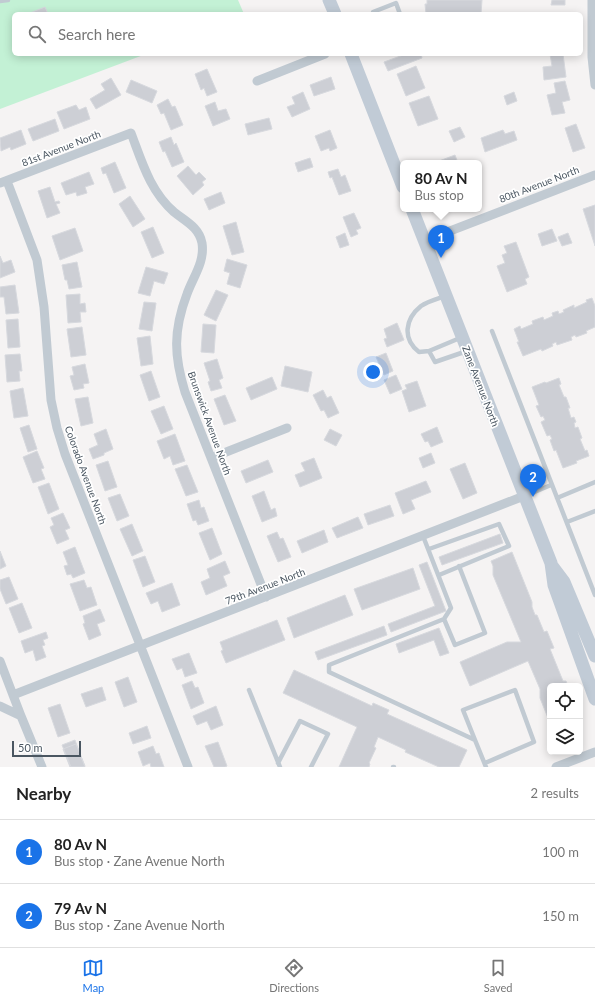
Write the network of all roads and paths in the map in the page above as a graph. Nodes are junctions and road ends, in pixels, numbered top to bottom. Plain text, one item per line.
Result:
1 (8, 0) edge
2 (329, 0) edge
3 (0, 1) edge
4 (593, 4) edge
5 (334, 12) edge
6 (373, 12) edge
7 (399, 12) edge
8 (320, 56) edge
9 (351, 56) edge
10 (257, 81) dead end
11 (595, 85) edge
12 (131, 133) joint
13 (595, 174) edge
14 (400, 179) edge
15 (3, 182) edge
16 (413, 212) edge
17 (424, 241) junction
18 (446, 296) junction
19 (492, 331) dead end
20 (462, 337) junction
21 (429, 351) junction
22 (467, 351) junction
23 (287, 428) dead end
24 (212, 458) junction
25 (595, 482) edge
26 (551, 485) junction
27 (524, 496) junction
28 (557, 498) junction
29 (595, 511) edge
30 (566, 522) junction
31 (423, 536) junction
32 (428, 549) junction
33 (550, 563) junction
34 (459, 566) junction
35 (439, 575) junction
36 (595, 595) edge
37 (266, 598) junction
38 (444, 619) junction
39 (140, 646) junction
40 (595, 656) edge
41 (0, 661) edge
42 (249, 690) dead end
43 (13, 696) junction
44 (595, 699) edge
45 (0, 706) edge
46 (21, 716) junction
47 (475, 740) junction
48 (595, 752) edge
49 (279, 765) edge
50 (485, 765) edge
51 (563, 766) edge
52 (42, 767) edge
53 (188, 767) edge
54 (311, 767) edge

1 - 3 lane
2 - 5 main road
4 - 11 street
6 - 7 lane
8 - 10 street
9 - 14 main road
12 - 15 street, 81st Avenue North
12 - 24 street, Brunswick Avenue North
13 - 17 street, 80th Avenue North
15 - 39 street, Colorado Avenue North
16 - 17 main road, Zane Avenue North
17 - 18 main road, Zane Avenue North
18 - 20 main road, Zane Avenue North
18 - 21 lane
19 - 26 lane
20 - 21 lane
20 - 22 main road, Zane Avenue North
21 - 22 lane
22 - 27 main road, Zane Avenue North
23 - 24 street
24 - 37 street, Brunswick Avenue North
25 - 28 lane
26 - 27 lane
26 - 28 lane
27 - 31 street, 79th Avenue North
27 - 33 main road, Zane Avenue North
28 - 30 lane
29 - 30 lane
30 - 36 lane
31 - 32 lane
31 - 37 street, 79th Avenue North
32 - 34 lane
32 - 35 lane
33 - 40 main road, Zane Avenue North
33 - 44 main road, Zane Avenue North
34 - 35 lane
34 - 38 lane
35 - 38 lane
37 - 39 street, 79th Avenue North
38 - 47 lane
39 - 43 street, 79th Avenue North
39 - 53 street, Colorado Avenue North
41 - 43 street
42 - 49 lane
43 - 46 street
45 - 46 street
46 - 52 street
47 - 50 lane
47 - 50 lane
48 - 51 street
49 - 54 lane

